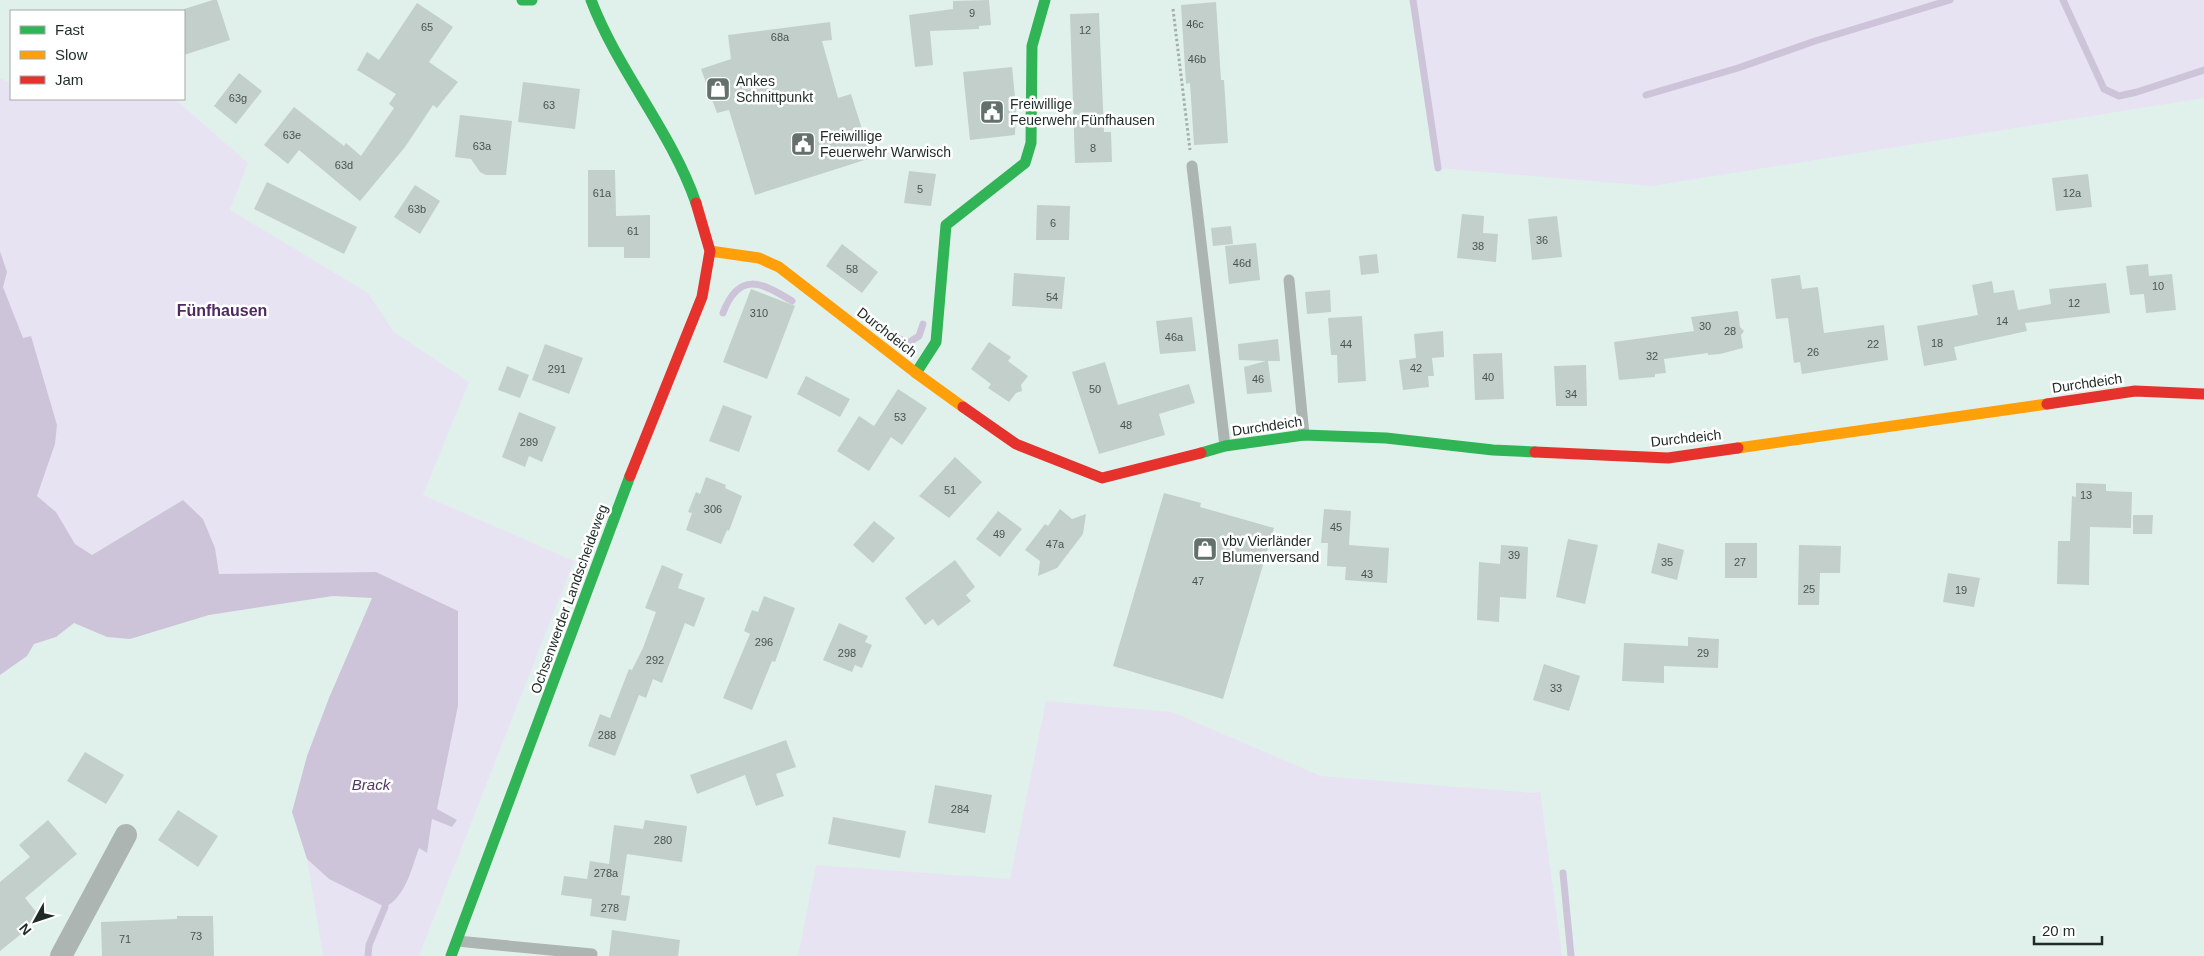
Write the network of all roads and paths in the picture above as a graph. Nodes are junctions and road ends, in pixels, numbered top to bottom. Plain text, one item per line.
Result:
1 (522, 0) edge
2 (532, 0) edge
3 (591, 0) edge
4 (1044, 0) edge
5 (1173, 9) dead end
6 (1192, 166) joint
7 (710, 251) junction
8 (1289, 280) dead end
9 (916, 372) junction
10 (2204, 394) edge
11 (1304, 434) junction
12 (1225, 446) junction
13 (126, 836) dead end
14 (457, 941) junction
15 (592, 954) dead end
16 (61, 956) edge
17 (451, 956) edge

1 - 2 street
3 - 7 street
4 - 9 street
5 - 6 path
6 - 12 lane
7 - 9 street, Durchdeich
7 - 14 street, Ochsenwerder Landscheideweg
8 - 11 lane
9 - 12 street, Durchdeich
10 - 11 street, Durchdeich
11 - 12 street, Durchdeich
13 - 16 street
14 - 15 lane
14 - 17 street, Ochsenwerder Landscheideweg

